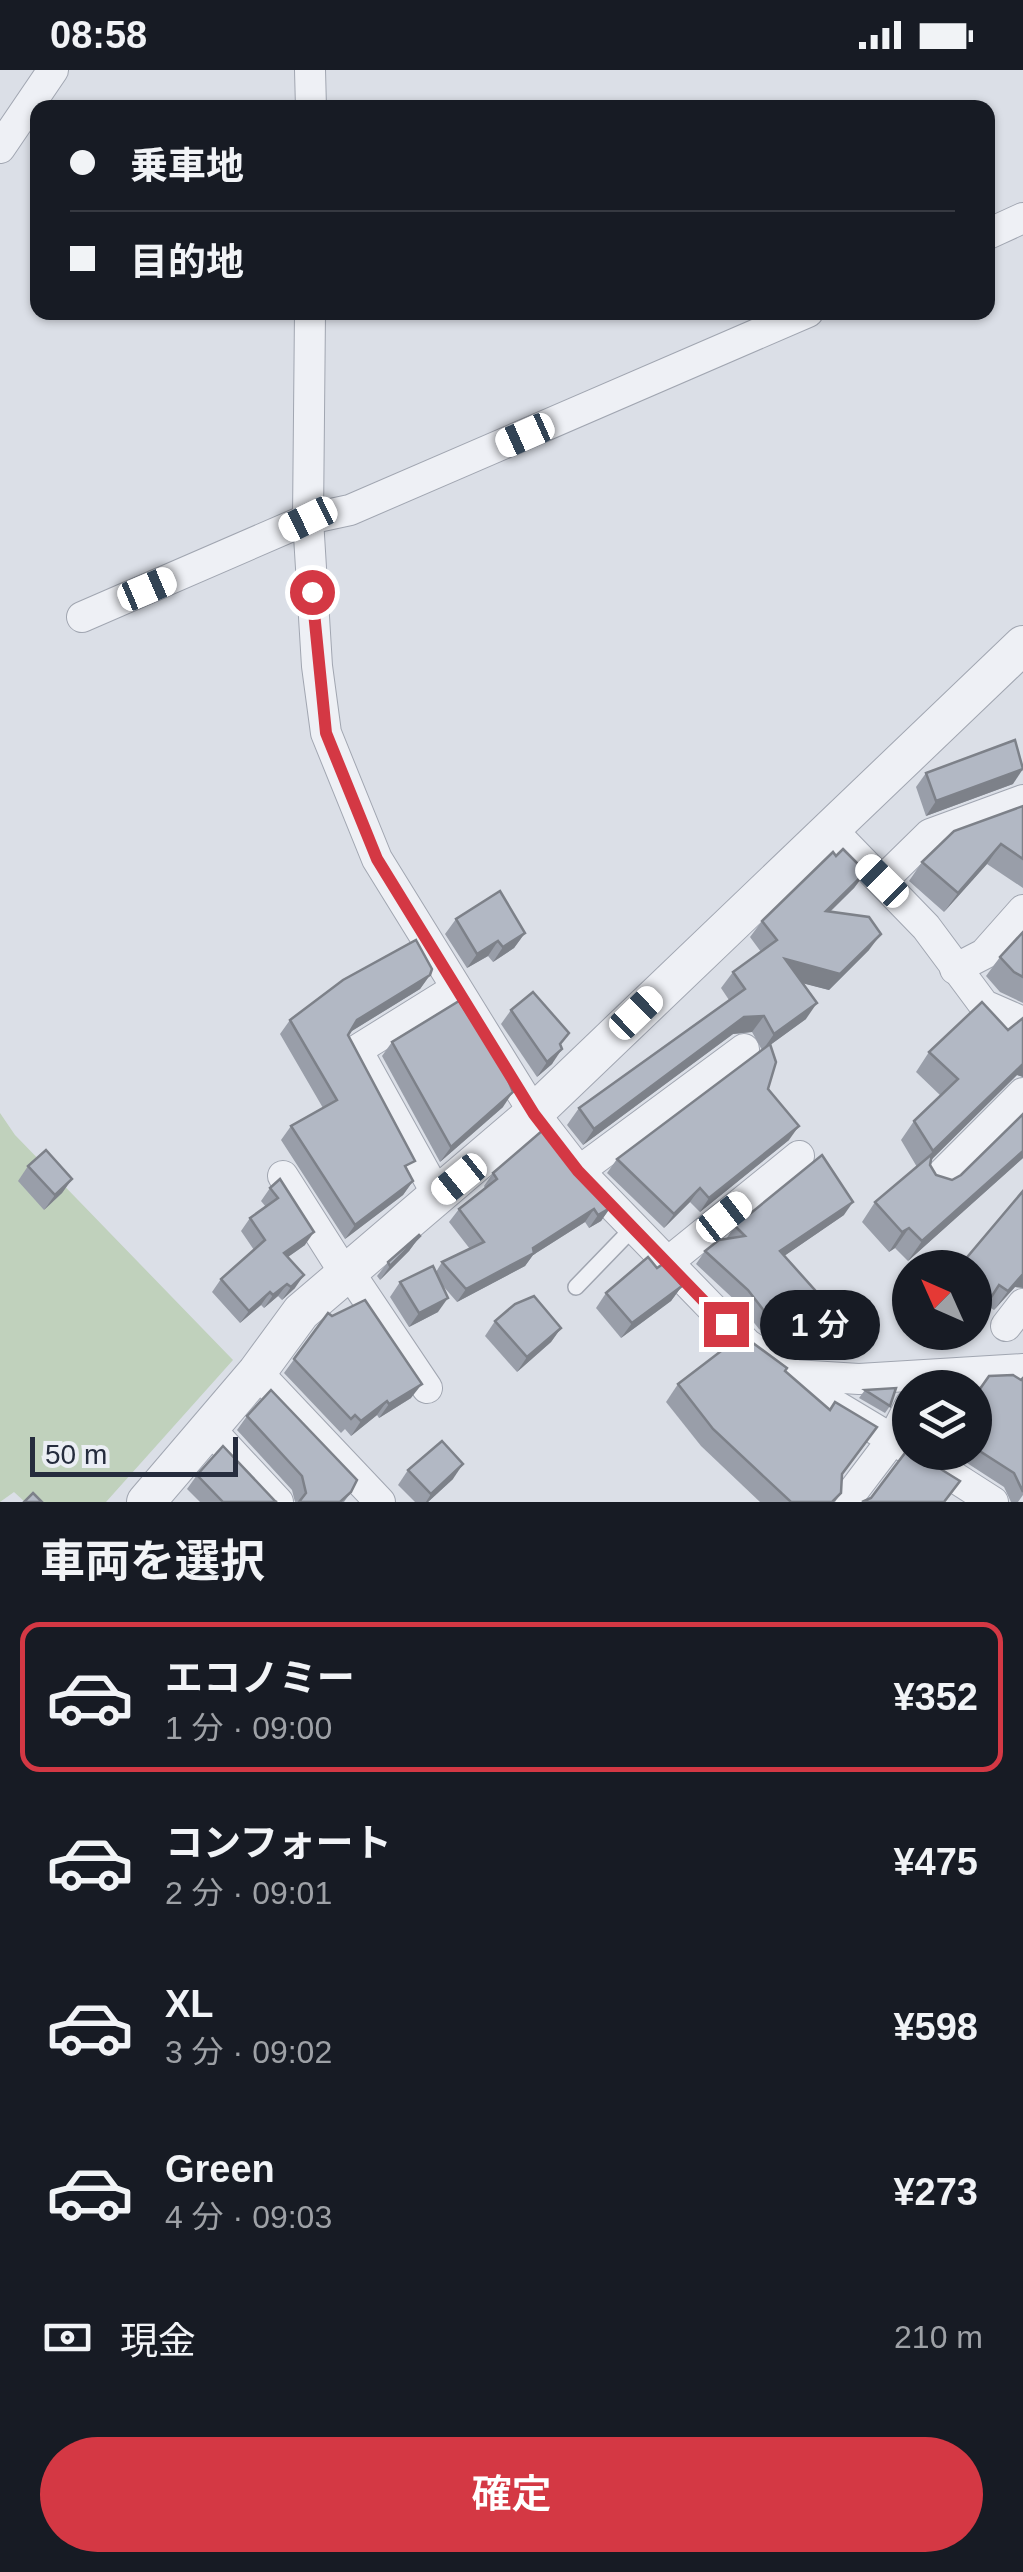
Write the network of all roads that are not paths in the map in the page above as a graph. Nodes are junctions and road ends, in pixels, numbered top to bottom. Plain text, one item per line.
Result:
1 (53, 70) edge
2 (310, 70) edge
3 (33, 100) edge
4 (311, 100) edge
5 (30, 104) edge
6 (0, 148) edge
7 (1023, 218) edge
8 (995, 231) edge
9 (310, 320) edge
10 (789, 320) edge
11 (308, 519) junction
12 (82, 617) dead end
13 (1023, 646) edge
14 (1023, 800) edge
15 (830, 828) junction
16 (882, 881) junction
17 (1023, 910) edge
18 (955, 969) junction
19 (455, 990) junction
20 (1023, 1022) edge
21 (744, 1049) dead end
22 (1023, 1093) edge
23 (534, 1114) junction
24 (799, 1156) dead end
25 (578, 1171) junction
26 (284, 1176) dead end
27 (936, 1181) edge
28 (438, 1196) junction
29 (633, 1228) junction
30 (668, 1263) junction
31 (345, 1270) junction
32 (576, 1288) dead end
33 (1023, 1368) edge
34 (257, 1372) junction
35 (992, 1372) edge
36 (794, 1374) junction
37 (892, 1381) edge
38 (427, 1388) dead end
39 (210, 1429) junction
40 (892, 1439) edge
41 (892, 1460) edge
42 (942, 1470) edge
43 (146, 1502) edge
44 (278, 1502) edge
45 (380, 1502) edge
46 (845, 1502) edge
47 (993, 1502) edge

1 - 3 street
2 - 4 street
5 - 6 street
7 - 8 street
9 - 11 street
10 - 11 street
11 - 12 street
11 - 19 street
13 - 15 street
14 - 16 street
15 - 16 street
15 - 23 street
16 - 18 street
17 - 18 street
18 - 20 street
19 - 23 street
19 - 28 street
21 - 25 street
22 - 27 street
23 - 25 street
23 - 28 street
24 - 30 street
25 - 29 street
26 - 31 street
28 - 31 street
29 - 30 street
29 - 32 lane
30 - 36 street
31 - 34 street
31 - 38 street
33 - 35 street
34 - 39 street
34 - 45 street
36 - 37 street
36 - 40 street
39 - 43 street
39 - 44 street
41 - 46 street
42 - 47 street

